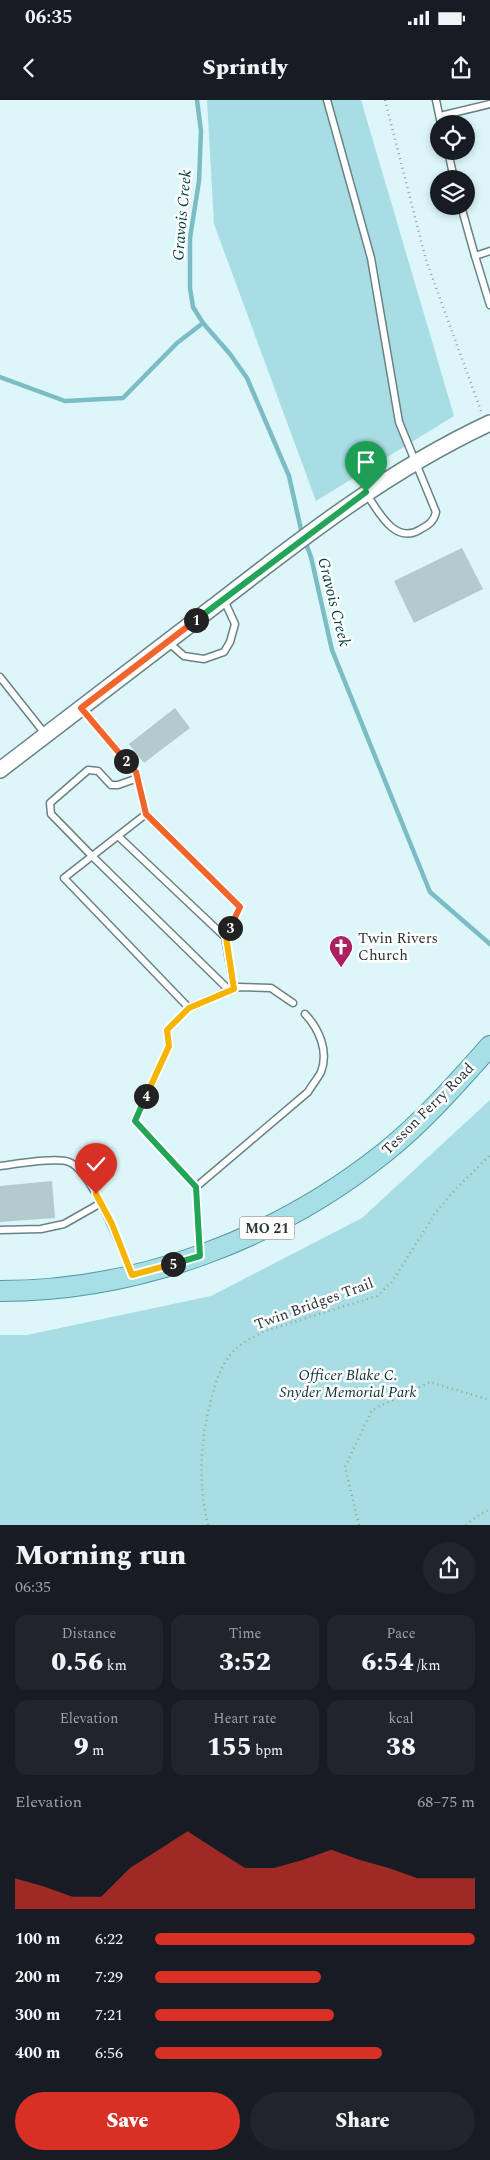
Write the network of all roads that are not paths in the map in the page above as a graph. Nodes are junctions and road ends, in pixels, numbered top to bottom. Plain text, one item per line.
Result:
1 (327, 100) edge
2 (436, 100) edge
3 (490, 104) edge
4 (439, 115) edge
5 (456, 115) edge
6 (464, 215) edge
7 (490, 251) edge
8 (475, 256) junction
9 (490, 305) edge
10 (486, 419) edge
11 (415, 461) junction
12 (366, 492) junction
13 (224, 599) junction
14 (168, 642) junction
15 (0, 678) edge
16 (81, 708) junction
17 (46, 735) junction
18 (0, 770) edge
19 (138, 778) junction
20 (146, 814) junction
21 (118, 836) junction
22 (92, 856) junction
23 (226, 937) junction
24 (234, 989) junction
25 (293, 1003) dead end
26 (189, 1008) junction
27 (305, 1014) dead end
28 (485, 1051) edge
29 (0, 1166) edge
30 (196, 1187) junction
31 (101, 1203) junction
32 (0, 1230) edge
33 (200, 1256) junction
34 (132, 1275) junction
35 (0, 1291) edge

1 - 11 lane
2 - 4 lane
3 - 5 lane
6 - 8 lane
7 - 8 lane
8 - 9 lane
10 - 11 street
11 - 12 street
11 - 12 lane
12 - 13 street
13 - 14 street
13 - 14 lane
14 - 16 street
15 - 17 lane
16 - 17 street
16 - 19 lane
17 - 18 street
19 - 20 lane
19 - 22 lane
20 - 21 lane
20 - 23 lane
21 - 22 lane
21 - 23 lane
22 - 24 lane
22 - 26 lane
23 - 24 lane
24 - 25 lane
24 - 26 lane
26 - 30 lane
27 - 30 lane
28 - 33 main road, Tesson Ferry Road / MO 21
29 - 31 lane
30 - 33 lane
31 - 32 lane
31 - 34 lane
33 - 34 main road, Tesson Ferry Road / MO 21
34 - 35 main road, Tesson Ferry Road / MO 21

